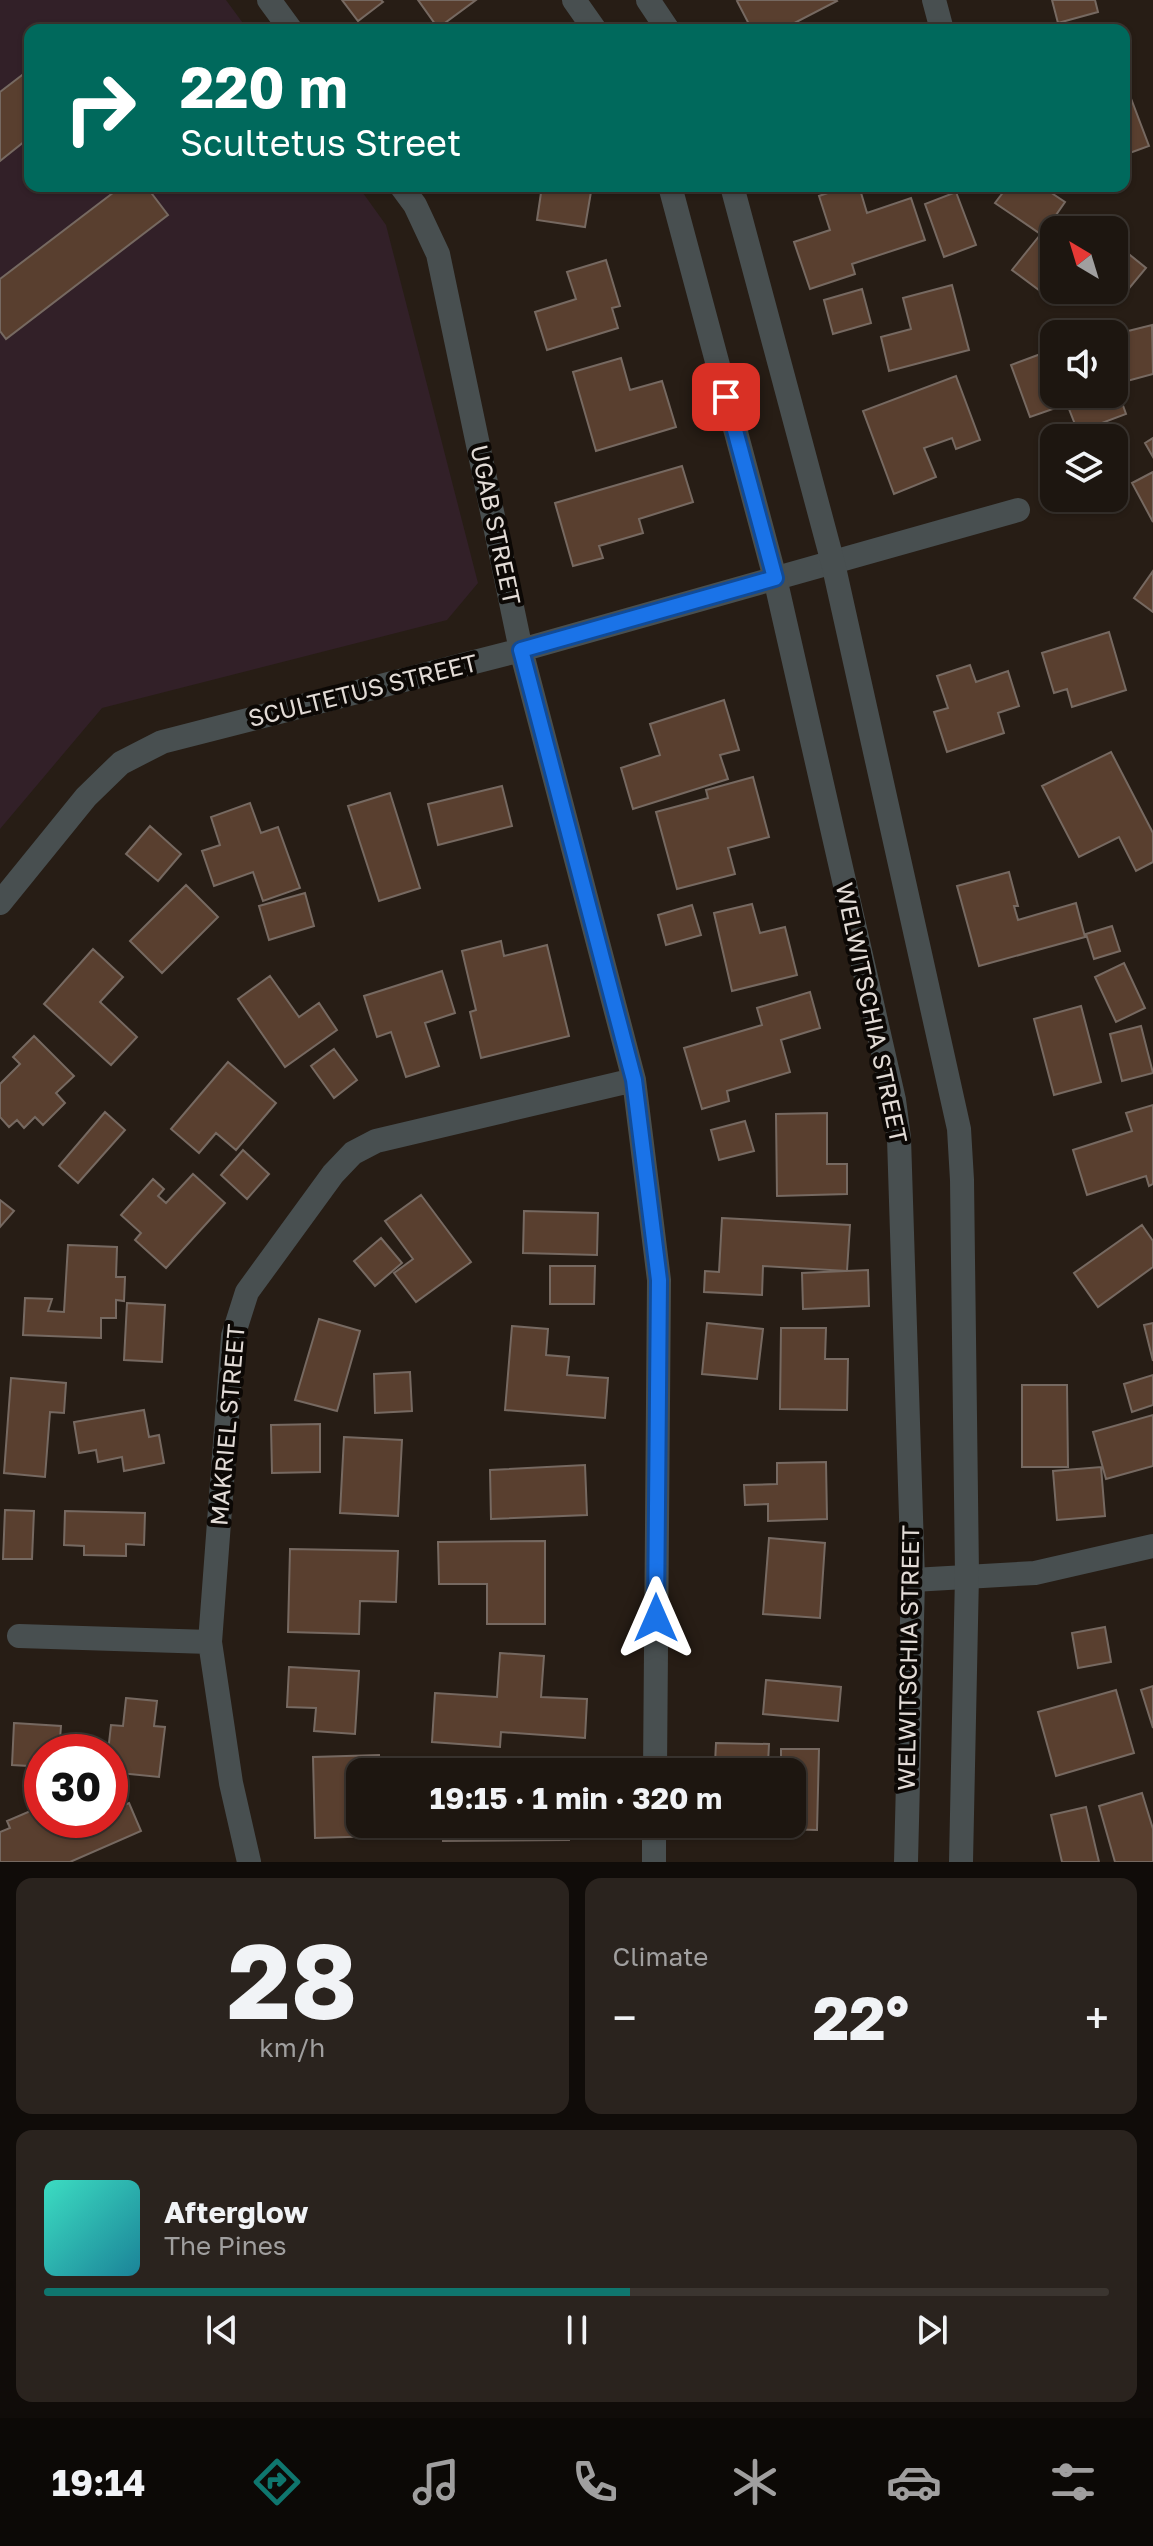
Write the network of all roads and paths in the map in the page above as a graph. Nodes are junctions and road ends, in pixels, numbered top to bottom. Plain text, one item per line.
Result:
1 (269, 0) edge
2 (574, 0) edge
3 (648, 0) edge
4 (934, 0) edge
5 (287, 24) edge
6 (591, 24) edge
7 (664, 24) edge
8 (940, 24) edge
9 (405, 192) edge
10 (672, 192) edge
11 (734, 192) edge
12 (1018, 510) dead end
13 (833, 563) junction
14 (775, 578) junction
15 (521, 650) junction
16 (0, 903) edge
17 (634, 1080) junction
18 (1153, 1546) edge
19 (967, 1575) junction
20 (913, 1580) junction
21 (19, 1636) dead end
22 (210, 1642) junction
23 (655, 1758) edge
24 (654, 1838) edge
25 (249, 1862) edge
26 (654, 1862) edge
27 (906, 1862) edge
28 (961, 1862) edge

1 - 5 street
2 - 6 street
3 - 7 street
4 - 8 street
9 - 15 street, UGAB STREET
10 - 14 street, WELWITSCHIA STREET
11 - 13 street
12 - 13 street, SCULTETUS STREET
13 - 14 street, SCULTETUS STREET
13 - 19 street
14 - 15 street, SCULTETUS STREET
14 - 20 street, WELWITSCHIA STREET
15 - 16 street, SCULTETUS STREET
15 - 17 street, UGAB STREET
17 - 22 street, MAKRIEL STREET
17 - 23 street, UGAB STREET
18 - 19 street
19 - 20 street
19 - 28 street
20 - 27 street, WELWITSCHIA STREET
21 - 22 street
22 - 25 street, MAKRIEL STREET
24 - 26 street

